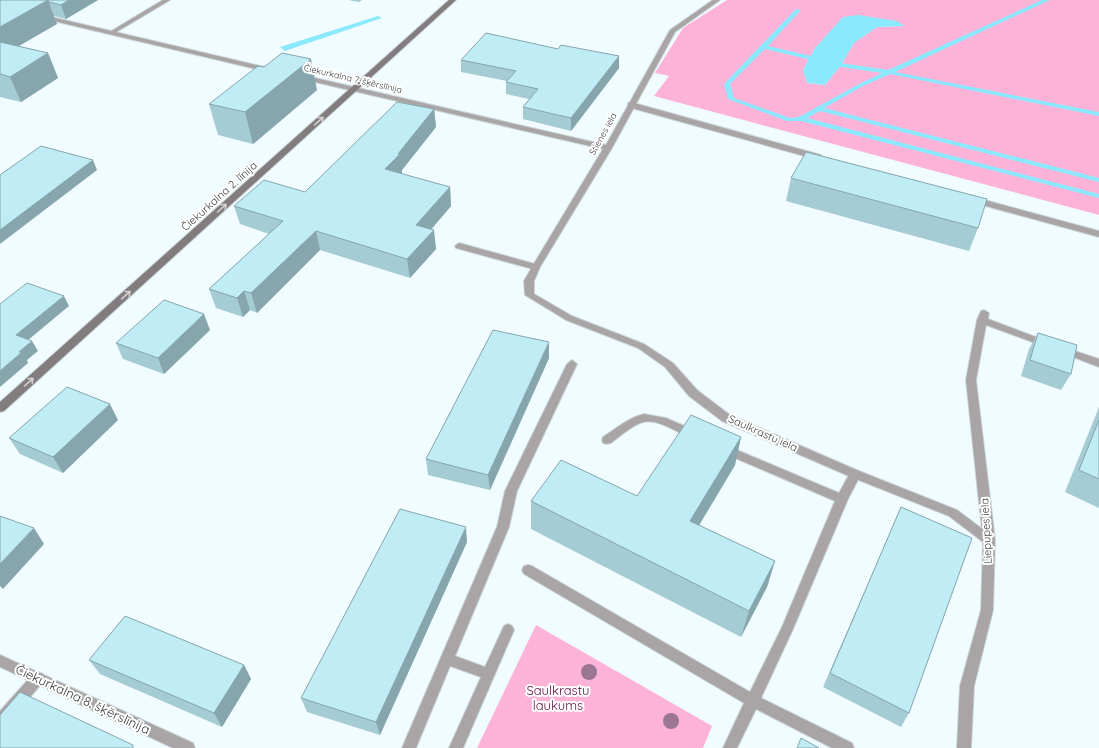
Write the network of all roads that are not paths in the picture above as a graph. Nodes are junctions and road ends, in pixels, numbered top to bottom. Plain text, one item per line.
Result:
1 (167, 0) edge
2 (453, 0) edge
3 (717, 0) edge
4 (37, 15) edge
5 (111, 33) junction
6 (274, 71) edge
7 (296, 76) edge
8 (354, 90) junction
9 (631, 105) junction
10 (608, 148) junction
11 (830, 160) edge
12 (968, 198) edge
13 (1099, 234) edge
14 (459, 246) dead end
15 (536, 267) junction
16 (530, 295) joint
17 (1099, 363) edge
18 (572, 364) dead end
19 (0, 408) edge
20 (701, 438) edge
21 (608, 440) dead end
22 (715, 444) edge
23 (855, 474) junction
24 (842, 499) junction
25 (989, 540) junction
26 (528, 570) dead end
27 (508, 630) dead end
28 (447, 659) junction
29 (0, 661) edge
30 (489, 674) junction
31 (38, 678) junction
32 (753, 701) junction
33 (0, 721) edge
34 (188, 748) edge
35 (409, 748) edge
36 (456, 748) edge
37 (730, 748) edge
38 (847, 748) edge
39 (964, 748) edge

1 - 5 street
2 - 8 street, Čiekurkalna 2. līnija
3 - 9 street, Stienes iela
4 - 5 street
5 - 6 street
7 - 8 street, Čiekurkalna 7. šķērslīnija
8 - 10 street, Čiekurkalna 7. šķērslīnija
19 -> 8 street, Čiekurkalna 2. līnija
9 - 10 street, Stienes iela
9 - 11 street
10 - 15 street, Stienes iela
12 - 13 street
14 - 15 street
15 - 16 street, Stienes iela
16 - 23 street, Saulkrastu iela
17 - 25 street, Liepupes iela
18 - 28 street
20 - 21 street
22 - 24 street
23 - 24 street
23 - 25 street, Saulkrastu iela
24 - 32 street
25 - 39 street, Liepupes iela
26 - 32 street
27 - 30 street
28 - 30 street
28 - 35 street
29 - 31 street, Čiekurkalna 8. šķērslīnija
30 - 36 street
31 - 33 street
31 - 34 street, Čiekurkalna 8. šķērslīnija
32 - 37 street
32 - 38 street

